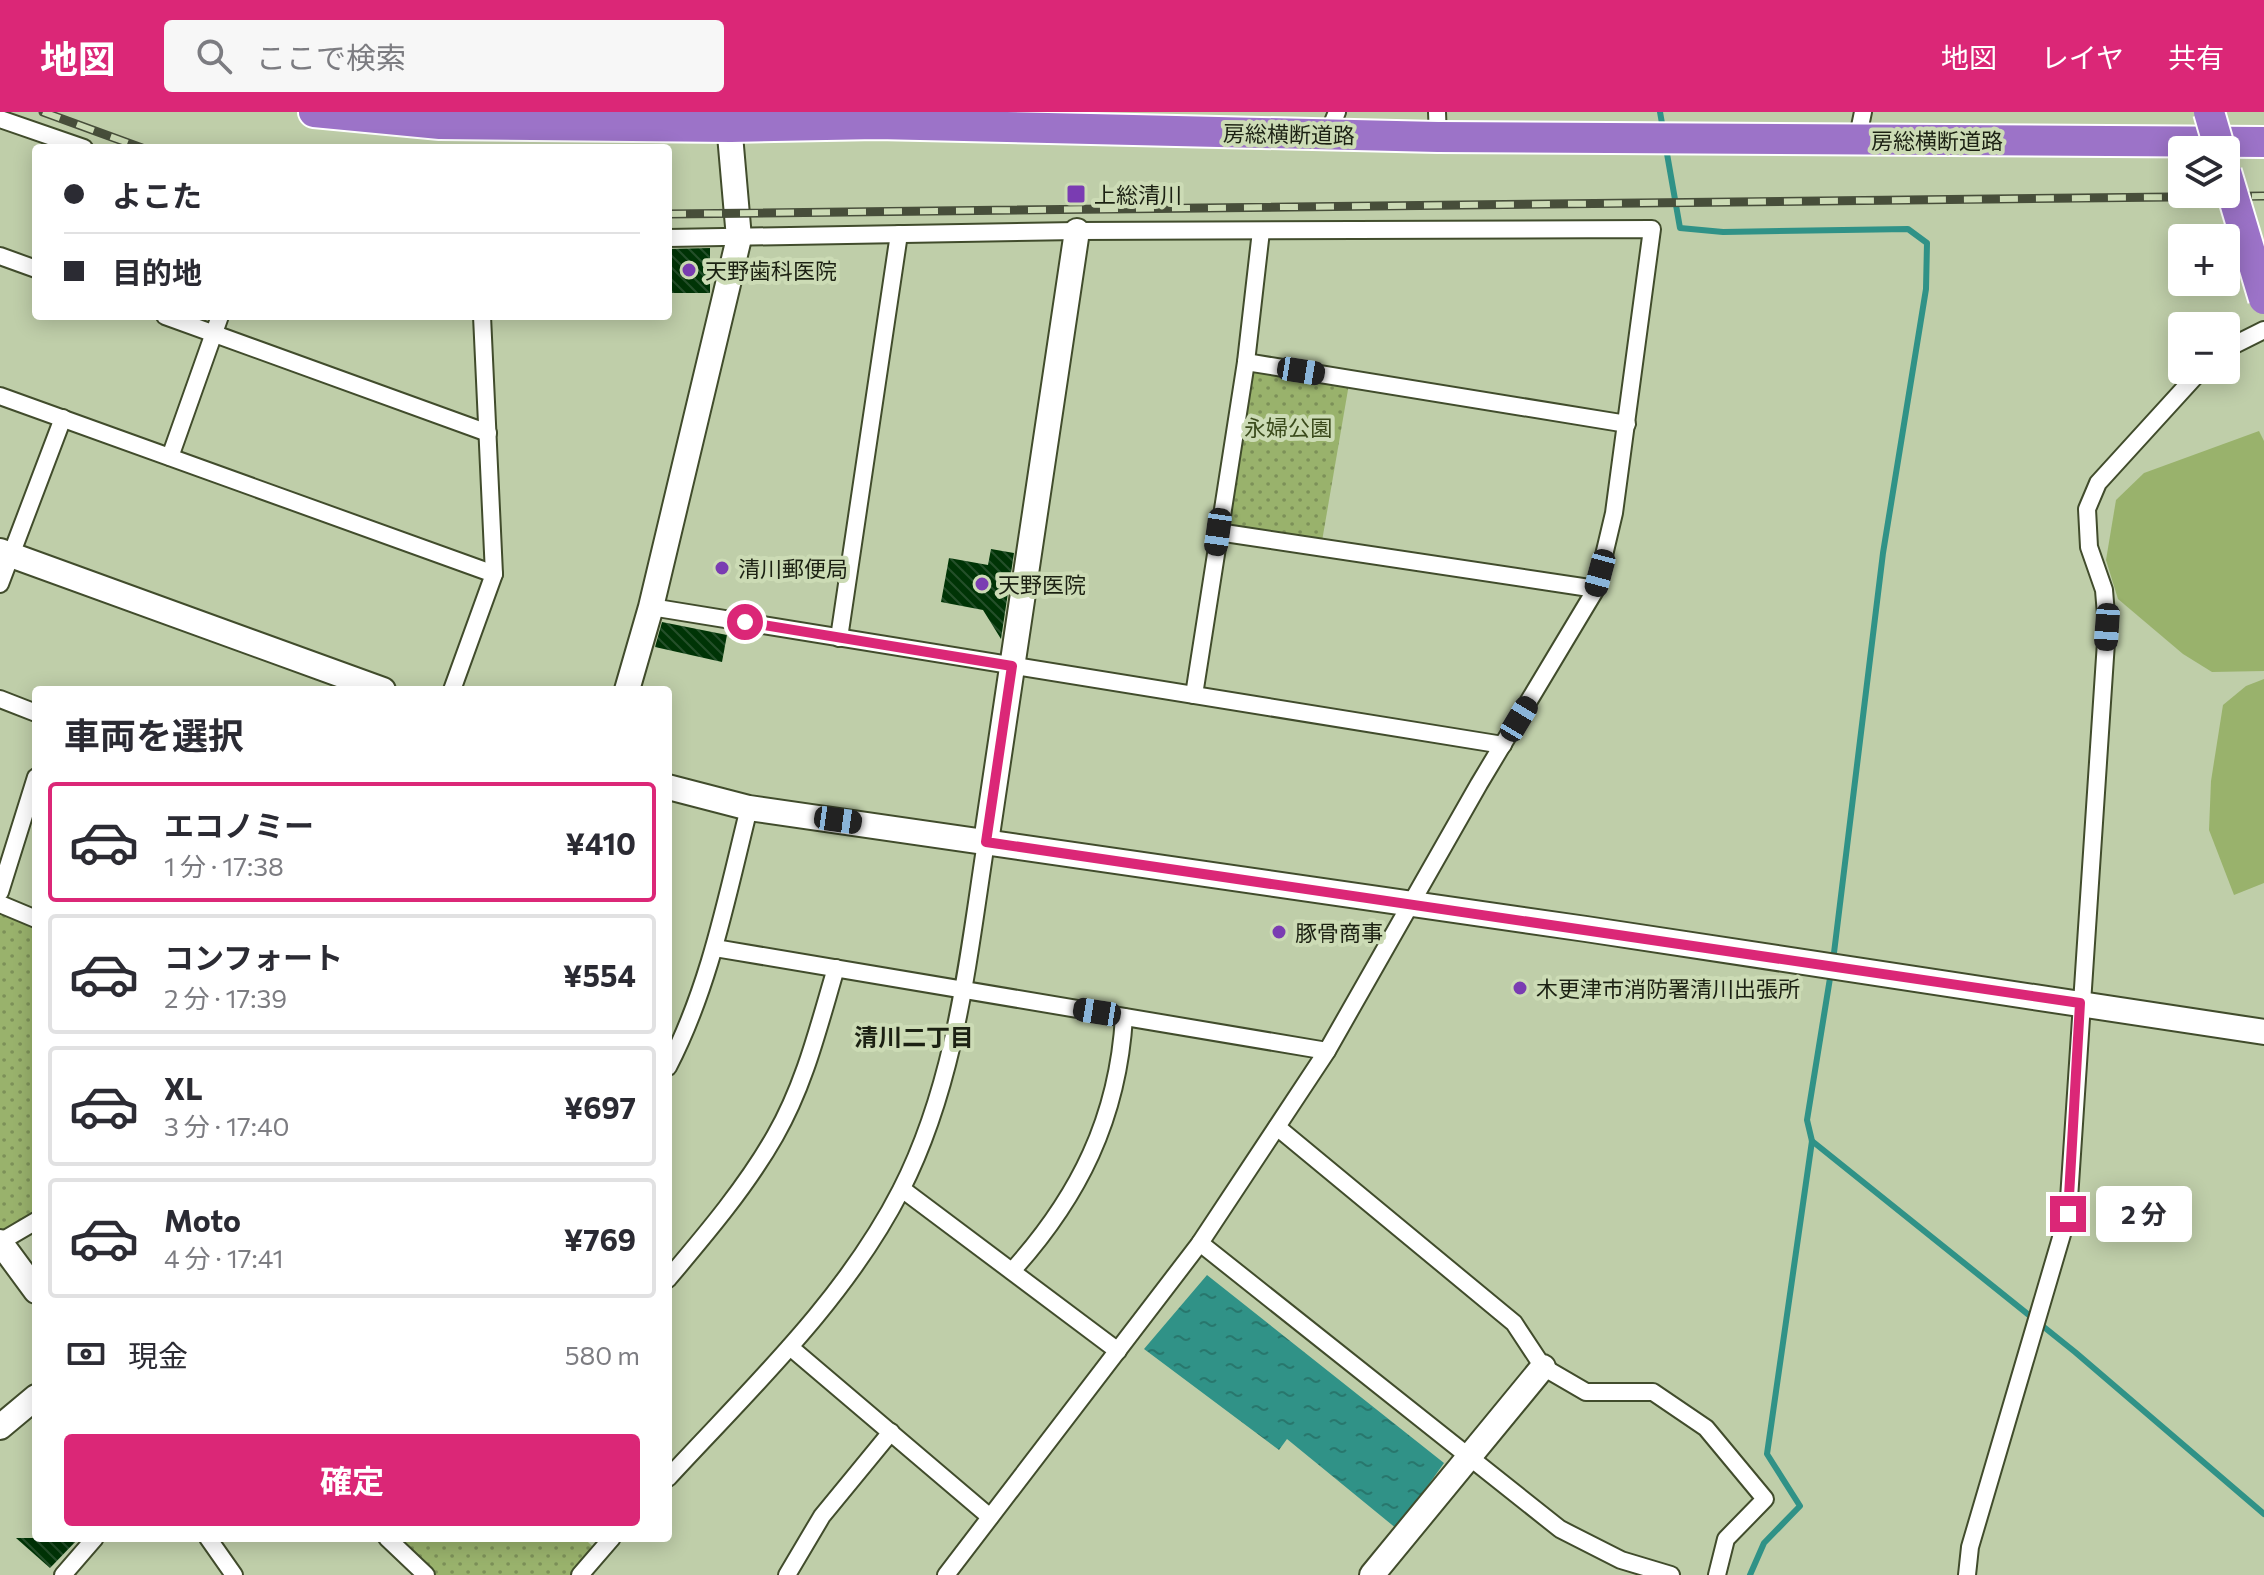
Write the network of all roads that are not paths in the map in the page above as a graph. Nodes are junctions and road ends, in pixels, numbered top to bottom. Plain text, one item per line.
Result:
1 (314, 112) edge
2 (2209, 112) edge
3 (0, 119) edge
4 (729, 119) edge
5 (1332, 123) edge
6 (1437, 124) edge
7 (2183, 125) edge
8 (1860, 126) edge
9 (2216, 136) edge
10 (2264, 142) edge
11 (72, 144) edge
12 (2237, 208) edge
13 (1077, 231) junction
14 (1261, 231) junction
15 (899, 234) junction
16 (672, 238) edge
17 (739, 238) junction
18 (0, 256) edge
19 (32, 268) edge
20 (2264, 299) edge
21 (176, 320) edge
22 (219, 320) edge
23 (482, 320) edge
24 (2264, 330) edge
25 (214, 334) junction
26 (2240, 342) edge
27 (1246, 362) junction
28 (2188, 384) edge
29 (0, 396) edge
30 (63, 418) junction
31 (1627, 424) junction
32 (488, 433) junction
33 (170, 457) junction
34 (1218, 532) junction
35 (6, 553) edge
36 (494, 574) junction
37 (0, 584) edge
38 (1596, 589) junction
39 (651, 607) junction
40 (839, 638) junction
41 (1012, 666) junction
42 (372, 686) edge
43 (453, 686) edge
44 (628, 686) edge
45 (1194, 695) junction
46 (0, 699) edge
47 (32, 711) edge
48 (1503, 745) junction
49 (672, 788) edge
50 (32, 790) edge
51 (749, 808) junction
52 (986, 842) junction
53 (0, 892) edge
54 (1412, 903) junction
55 (0, 904) edge
56 (32, 917) edge
57 (715, 948) junction
58 (836, 968) junction
59 (964, 990) junction
60 (2080, 1003) junction
61 (1124, 1017) junction
62 (2264, 1032) edge
63 (1327, 1051) junction
64 (672, 1059) edge
65 (1277, 1127) junction
66 (902, 1189) junction
67 (32, 1223) edge
68 (0, 1242) edge
69 (1200, 1243) junction
70 (1012, 1271) junction
71 (672, 1274) edge
72 (32, 1286) edge
73 (790, 1347) junction
74 (1118, 1351) junction
75 (1543, 1367) junction
76 (32, 1400) edge
77 (0, 1427) edge
78 (891, 1432) junction
79 (1471, 1455) junction
80 (672, 1474) edge
81 (990, 1517) junction
82 (92, 1542) edge
83 (211, 1542) edge
84 (391, 1542) edge
85 (609, 1542) edge
86 (63, 1575) edge
87 (234, 1575) edge
88 (426, 1575) edge
89 (580, 1575) edge
90 (787, 1575) edge
91 (946, 1575) edge
92 (1372, 1575) edge
93 (1671, 1575) edge
94 (1717, 1575) edge
95 (1967, 1575) edge

1 - 4 highway, 房総横断道路
2 - 9 highway, bridge
3 - 11 street
4 - 5 highway, 房総横断道路
4 - 17 street
5 - 6 highway, 房総横断道路
6 - 8 highway, 房総横断道路
7 - 8 highway, 房総横断道路
7 - 10 highway, 房総横断道路
12 - 20 highway, bridge
13 - 14 street
13 - 15 street
13 - 41 street
14 - 27 street
14 - 31 street
15 - 17 street
15 - 40 street
16 - 17 street
17 - 39 street
18 - 19 street
21 - 25 street
22 - 25 street
23 - 32 street
24 - 26 street
25 - 32 street
25 - 33 street
27 - 31 street
27 - 34 street
28 - 60 street
29 - 30 street
30 - 33 street
30 - 35 street
31 - 38 street
32 - 36 street
33 - 36 street
34 - 38 street
34 - 45 street
35 - 37 street
35 - 42 street
36 - 43 street
38 - 48 street
39 - 40 street
39 - 44 street
40 - 41 street
41 - 45 street
41 - 52 street
45 - 48 street
46 - 47 street
48 - 54 street
49 - 51 street
50 - 53 street
51 - 52 street
51 - 57 street
52 - 54 street
52 - 59 street
54 - 60 street
54 - 63 street
55 - 56 street
57 - 58 street
57 - 64 street
58 - 59 street
58 - 71 street
59 - 61 street
59 - 66 street
60 - 62 street
60 - 95 street
61 - 63 street
61 - 70 street
63 - 65 street
65 - 69 street
65 - 75 street
66 - 70 street
66 - 73 street
67 - 68 street
68 - 72 street
69 - 74 street
69 - 79 street
70 - 74 street
73 - 78 street
73 - 80 street
74 - 81 street
75 - 79 street
75 - 94 street
76 - 77 street
78 - 81 street
78 - 90 street
79 - 92 street
79 - 93 street
81 - 91 street
82 - 86 street
83 - 87 street
84 - 88 street
85 - 89 street

